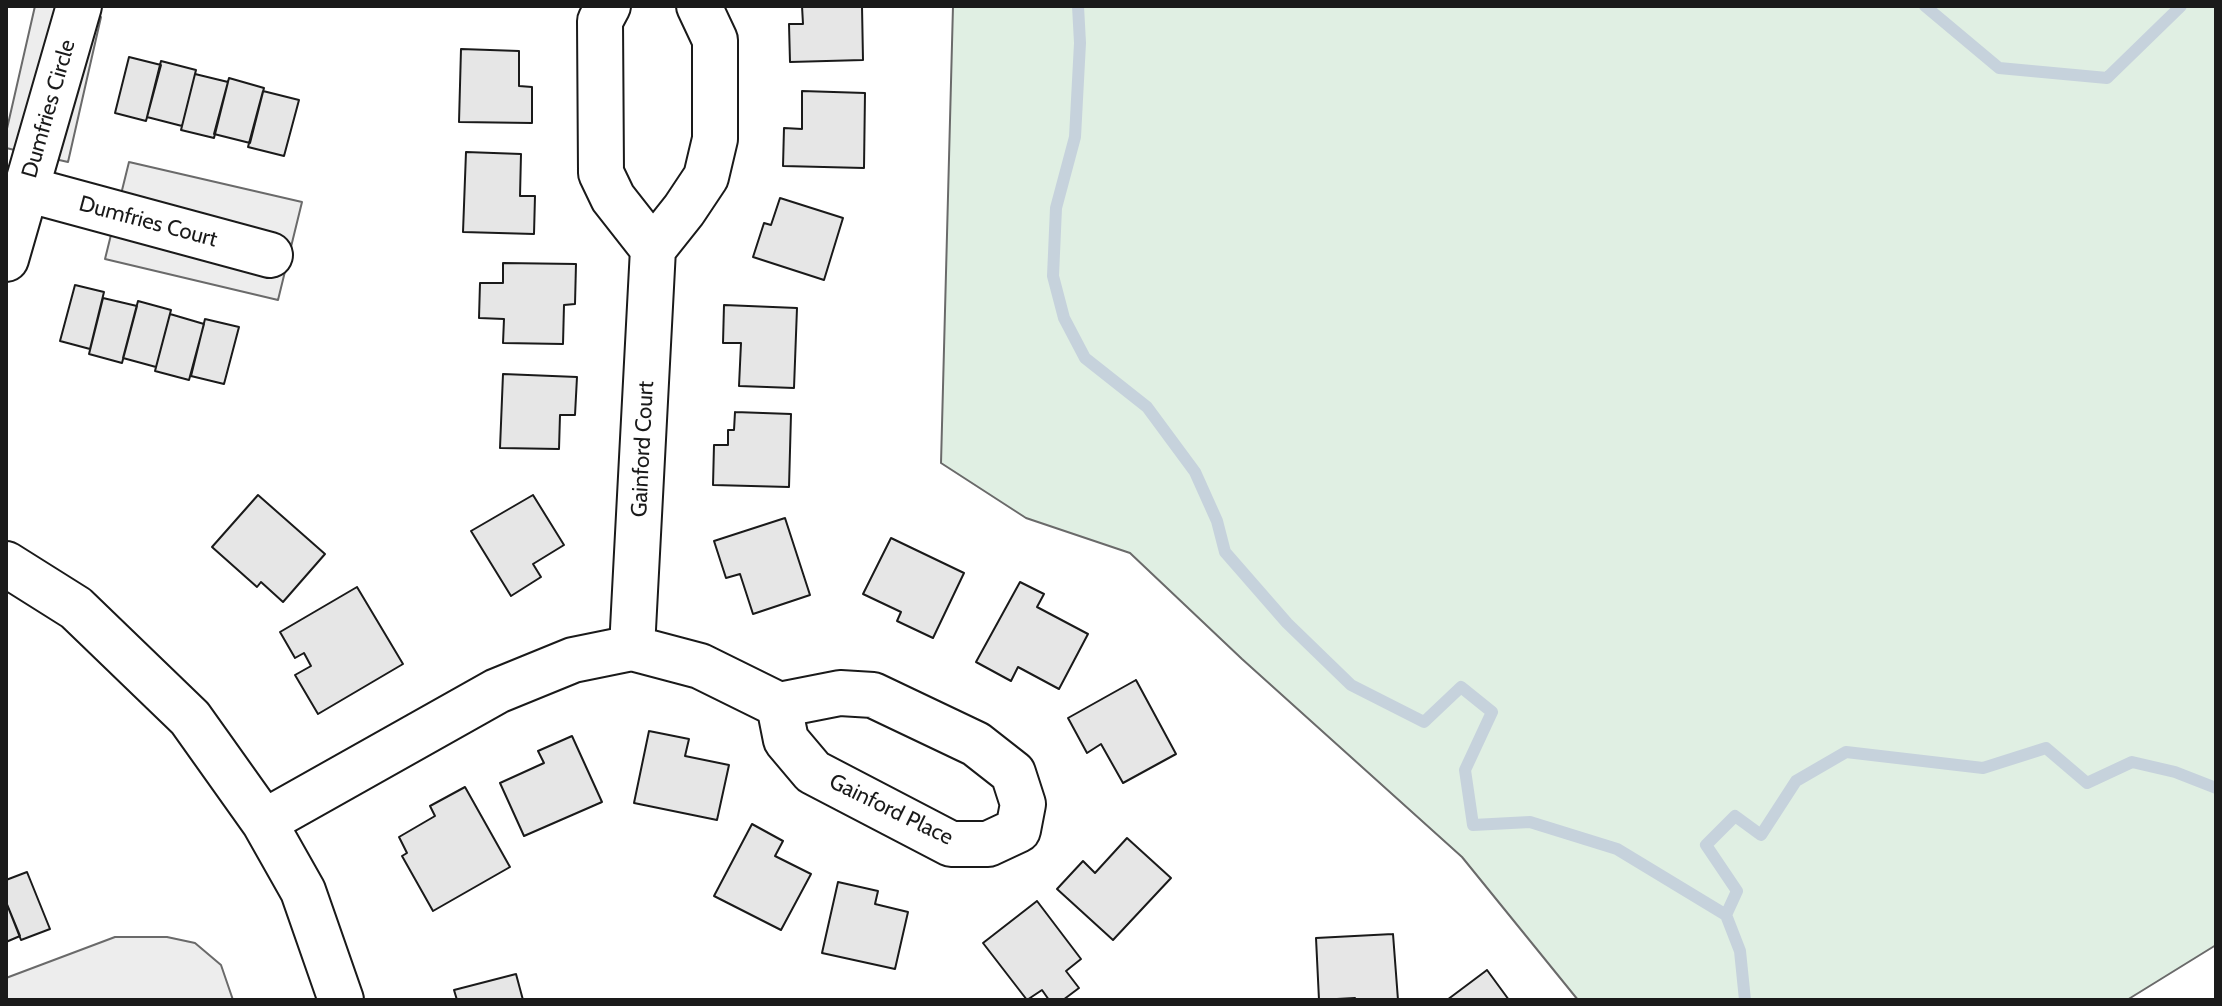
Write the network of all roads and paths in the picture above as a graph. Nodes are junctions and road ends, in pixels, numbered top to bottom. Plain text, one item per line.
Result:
1 (79, 6) edge
2 (608, 6) edge
3 (699, 6) edge
4 (26, 189) junction
5 (653, 249) junction
6 (270, 255) dead end
7 (6, 259) edge
8 (6, 564) edge
9 (632, 648) junction
10 (779, 705) junction
11 (264, 822) junction
12 (341, 1000) edge

1 - 4 street, Dumfries Circle
2 - 5 street
3 - 5 street
4 - 6 street, Dumfries Court
4 - 7 street, Dumfries Circle
5 - 9 street, Gainford Court
8 - 11 street
9 - 10 street
9 - 11 street
10 - 10 street, Gainford Place
11 - 12 street

